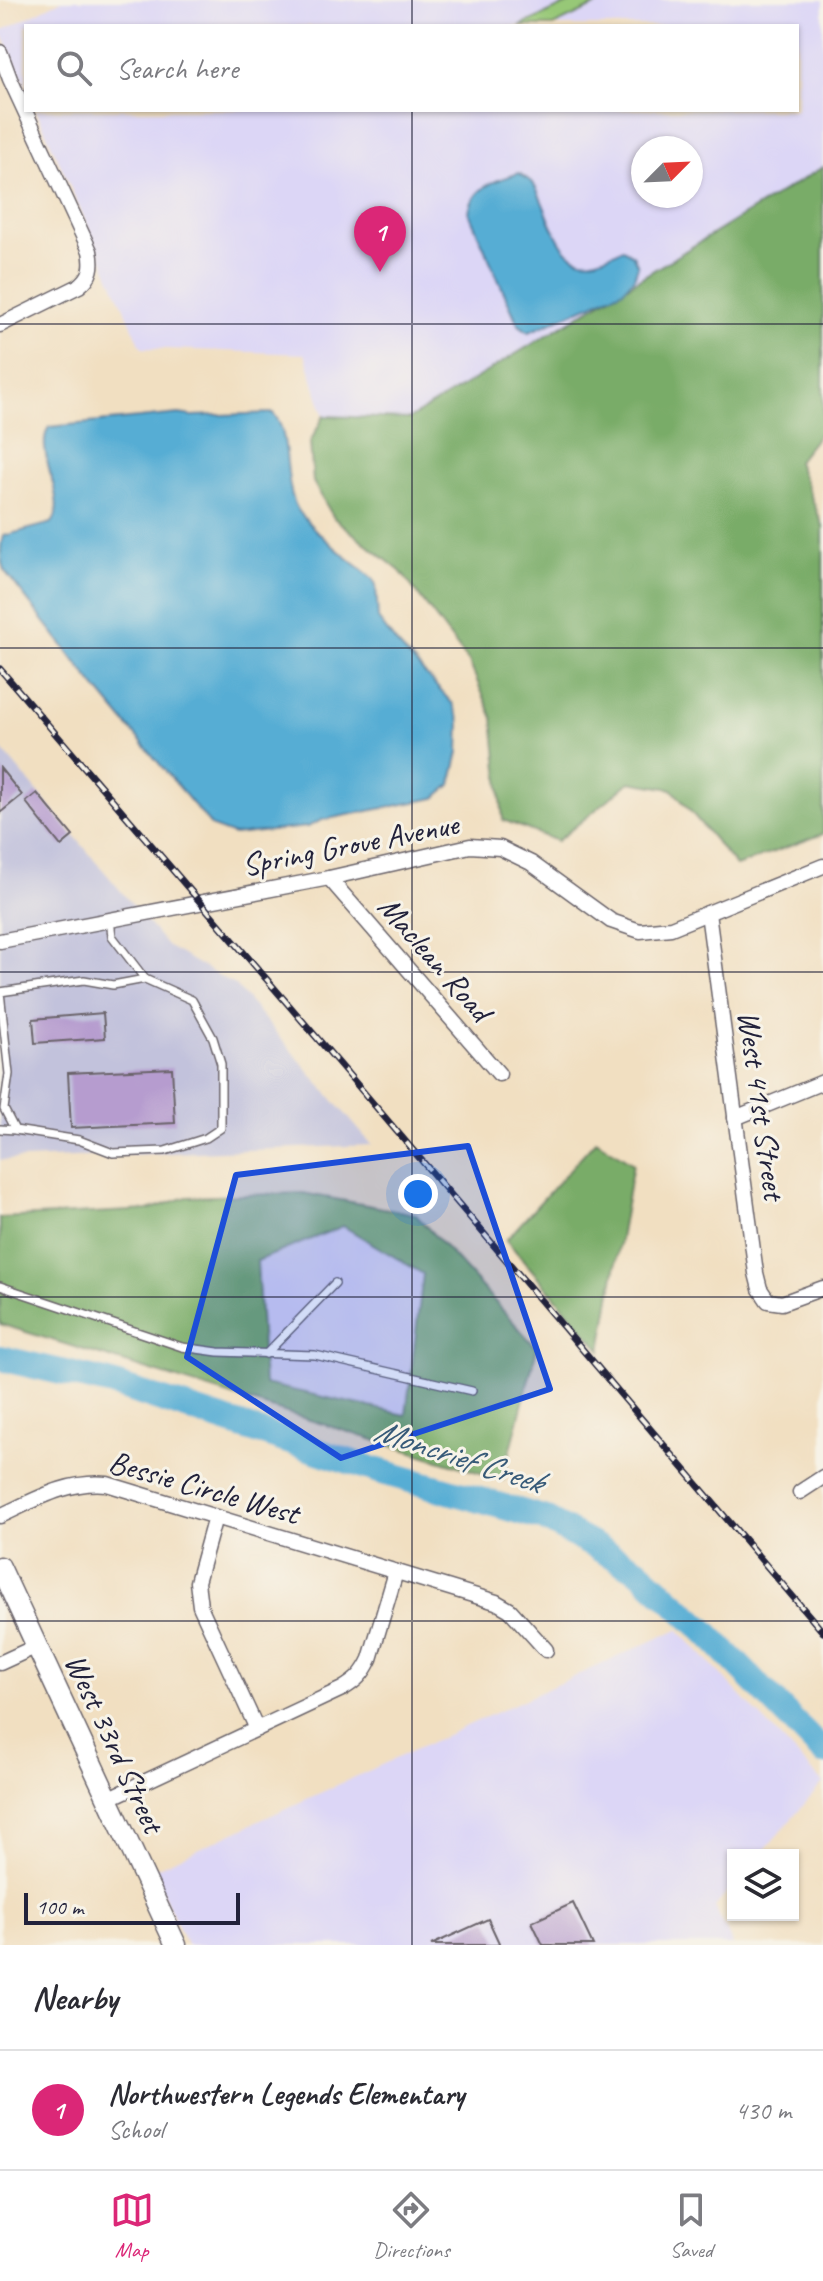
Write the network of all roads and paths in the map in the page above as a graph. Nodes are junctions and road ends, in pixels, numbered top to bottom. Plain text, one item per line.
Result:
1 (0, 52) edge
2 (24, 109) edge
3 (25, 112) edge
4 (0, 325) edge
5 (823, 866) edge
6 (329, 878) junction
7 (708, 913) junction
8 (110, 920) junction
9 (0, 941) edge
10 (145, 979) junction
11 (0, 992) edge
12 (499, 1074) dead end
13 (823, 1082) edge
14 (4, 1084) edge
15 (735, 1118) junction
16 (0, 1129) edge
17 (15, 1130) junction
18 (335, 1283) dead end
19 (0, 1286) edge
20 (823, 1288) edge
21 (266, 1354) junction
22 (472, 1391) dead end
23 (823, 1477) edge
24 (800, 1492) dead end
25 (0, 1516) edge
26 (215, 1517) junction
27 (0, 1567) edge
28 (396, 1572) junction
29 (37, 1646) junction
30 (546, 1650) dead end
31 (0, 1663) edge
32 (257, 1729) junction
33 (108, 1799) junction
34 (176, 1945) edge

1 - 2 street
3 - 4 street
5 - 7 street, Spring Grove Avenue
6 - 7 street, Spring Grove Avenue
6 - 8 street, Spring Grove Avenue
6 - 12 street, Maclean Road
7 - 15 street, West 41st Street
8 - 9 street, Spring Grove Avenue
8 - 10 lane
10 - 11 lane
10 - 17 lane
11 - 14 lane
13 - 15 street
14 - 17 lane
15 - 20 street, West 41st Street
16 - 17 lane
18 - 21 lane
19 - 21 lane
21 - 22 lane
23 - 24 street
25 - 26 street, Bessie Circle West
26 - 28 street, Bessie Circle West
26 - 32 street
27 - 29 street, West 33rd Street
28 - 30 street, Bessie Circle West
28 - 32 street
29 - 31 street
29 - 33 street, West 33rd Street
32 - 33 street
33 - 34 street, West 33rd Street

